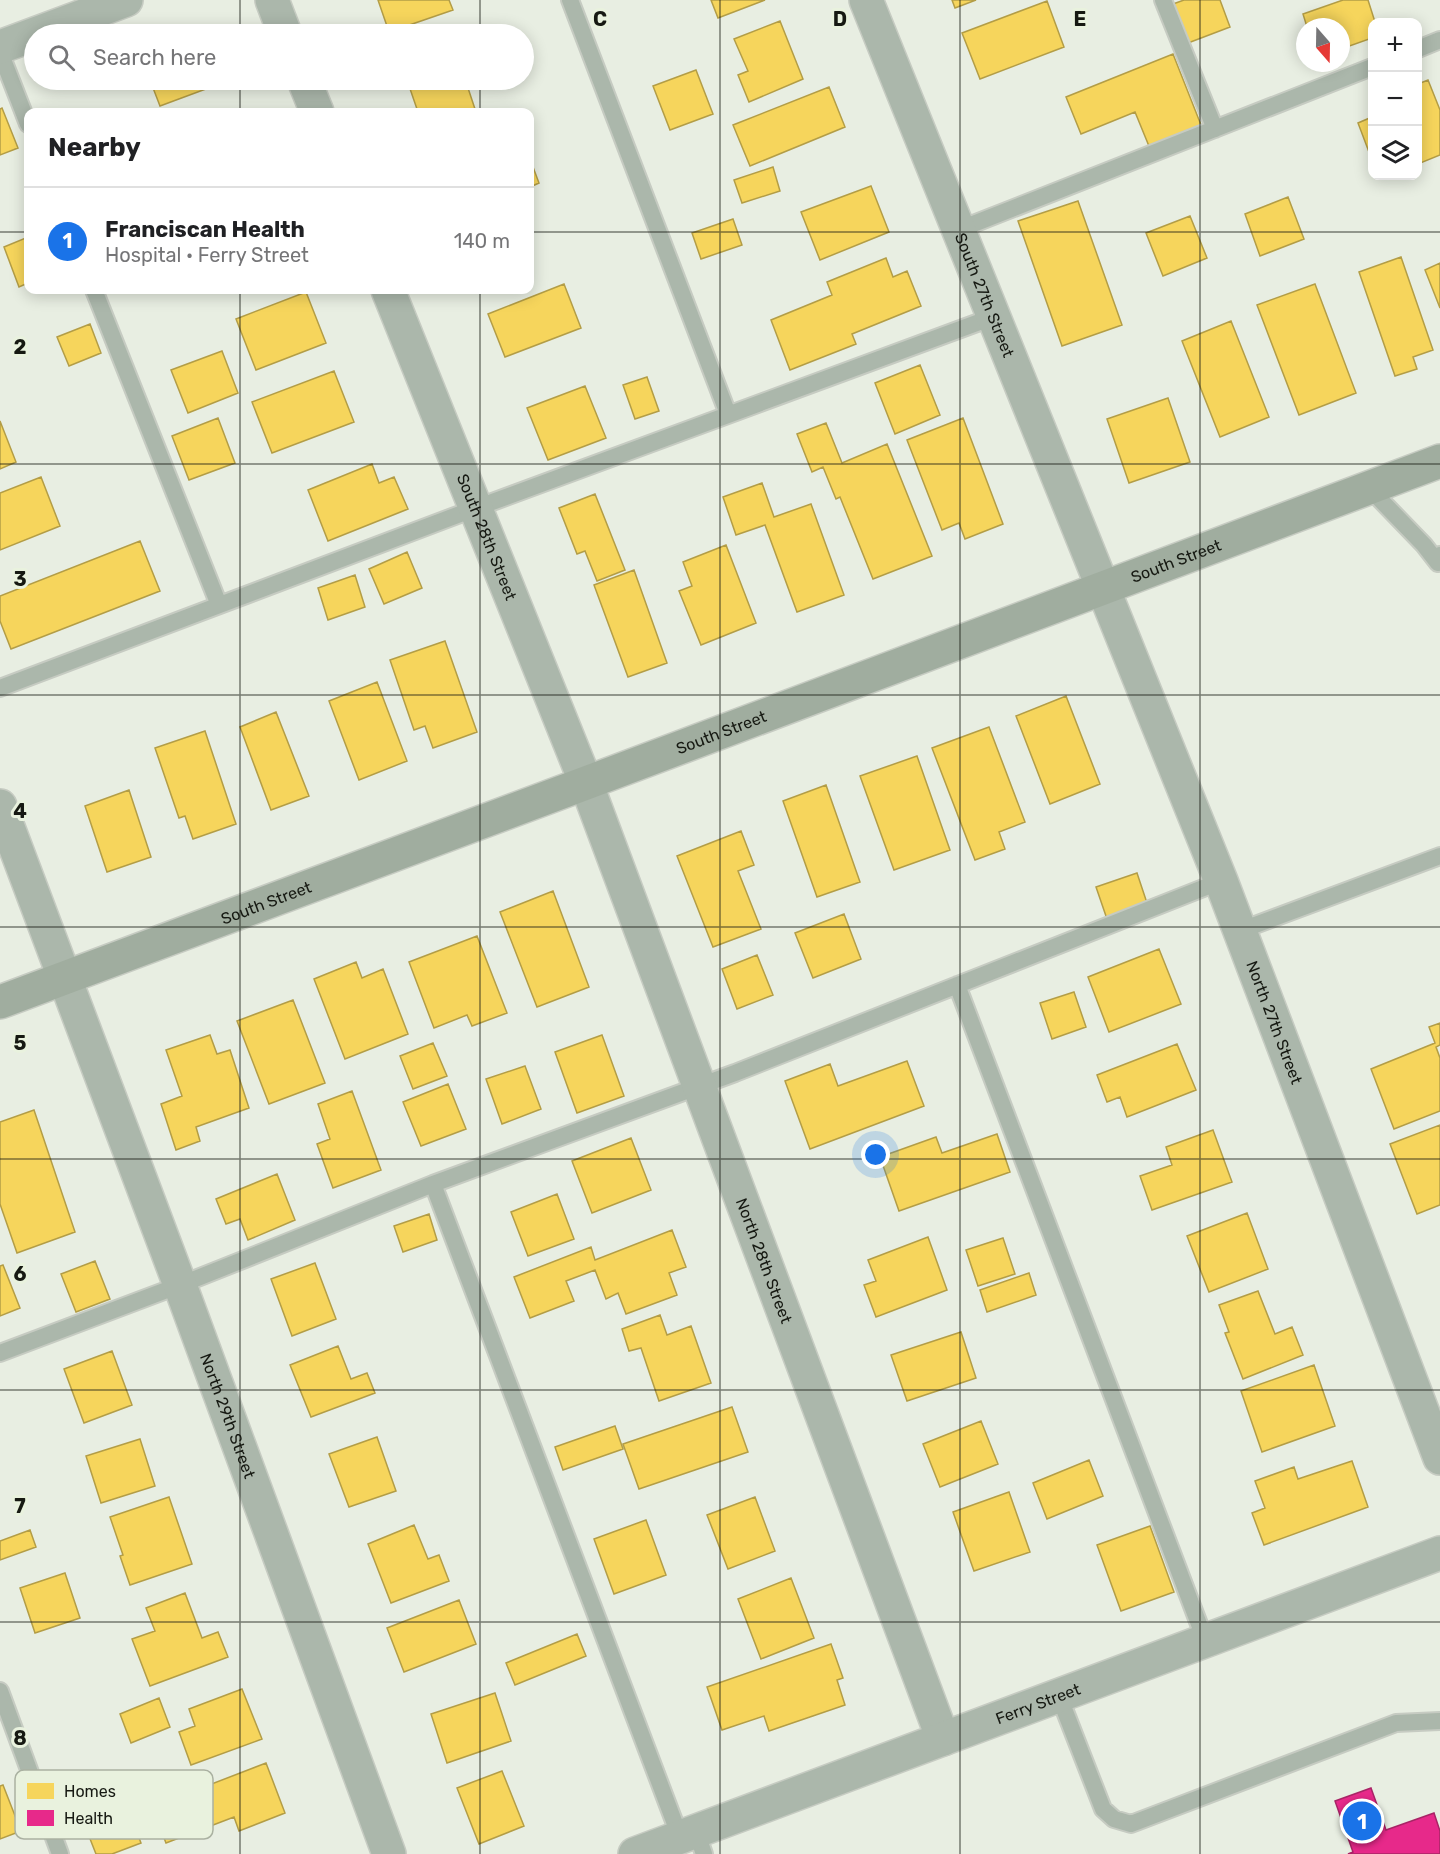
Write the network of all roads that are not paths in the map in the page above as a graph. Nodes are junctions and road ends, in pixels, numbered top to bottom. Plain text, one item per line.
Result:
1 (126, 0) edge
2 (272, 0) edge
3 (570, 0) edge
4 (866, 0) edge
5 (1163, 0) edge
6 (62, 24) edge
7 (281, 24) edge
8 (24, 38) edge
9 (1440, 40) edge
10 (0, 47) edge
11 (1422, 47) edge
12 (0, 52) edge
13 (1368, 68) edge
14 (308, 90) edge
15 (315, 108) edge
16 (24, 114) edge
17 (1215, 129) junction
18 (958, 230) junction
19 (96, 294) edge
20 (390, 294) edge
21 (993, 316) junction
22 (728, 414) junction
23 (1440, 461) edge
24 (1369, 488) junction
25 (476, 508) junction
26 (1439, 562) edge
27 (1102, 589) junction
28 (219, 605) junction
29 (0, 688) edge
30 (586, 783) junction
31 (0, 806) edge
32 (1440, 856) edge
33 (1221, 881) junction
34 (1239, 931) junction
35 (65, 977) junction
36 (957, 985) junction
37 (0, 1002) edge
38 (699, 1087) junction
39 (433, 1184) junction
40 (180, 1285) junction
41 (0, 1353) edge
42 (1440, 1458) edge
43 (1440, 1553) edge
44 (1205, 1640) junction
45 (0, 1691) edge
46 (1059, 1696) junction
47 (1440, 1721) edge
48 (944, 1739) junction
49 (29, 1770) edge
50 (54, 1839) edge
51 (694, 1841) edge
52 (60, 1854) edge
53 (388, 1854) edge
54 (635, 1854) edge

1 - 6 street
2 - 7 street
3 - 22 lane
4 - 18 street, South 27th Street
5 - 17 lane
8 - 10 street
9 - 11 lane
12 - 16 lane
13 - 17 lane
14 - 15 street
17 - 18 lane
18 - 21 street, South 27th Street
19 - 28 lane
20 - 25 street, South 28th Street
21 - 22 lane
21 - 27 street, South 27th Street
22 - 25 lane
23 - 24 main road, South Street
24 - 26 lane
24 - 27 main road, South Street
25 - 28 lane
25 - 30 street, South 28th Street
27 - 30 main road, South Street
27 - 33 street, North 27th Street
28 - 29 lane
30 - 35 main road, South Street
30 - 38 street, North 28th Street
31 - 35 street, North 29th Street
32 - 34 lane
33 - 34 street, North 27th Street
33 - 36 lane
34 - 42 street, North 27th Street
35 - 37 main road, South Street
35 - 40 street, North 29th Street
36 - 38 lane
36 - 44 lane
38 - 39 lane
38 - 48 street, North 28th Street
39 - 40 lane
39 - 51 lane
40 - 41 lane
40 - 53 street, North 29th Street
43 - 44 street, Ferry Street
44 - 46 street, Ferry Street
45 - 49 lane
46 - 47 lane
46 - 48 street, Ferry Street
48 - 51 street, Ferry Street
50 - 52 lane
51 - 54 street, Ferry Street

